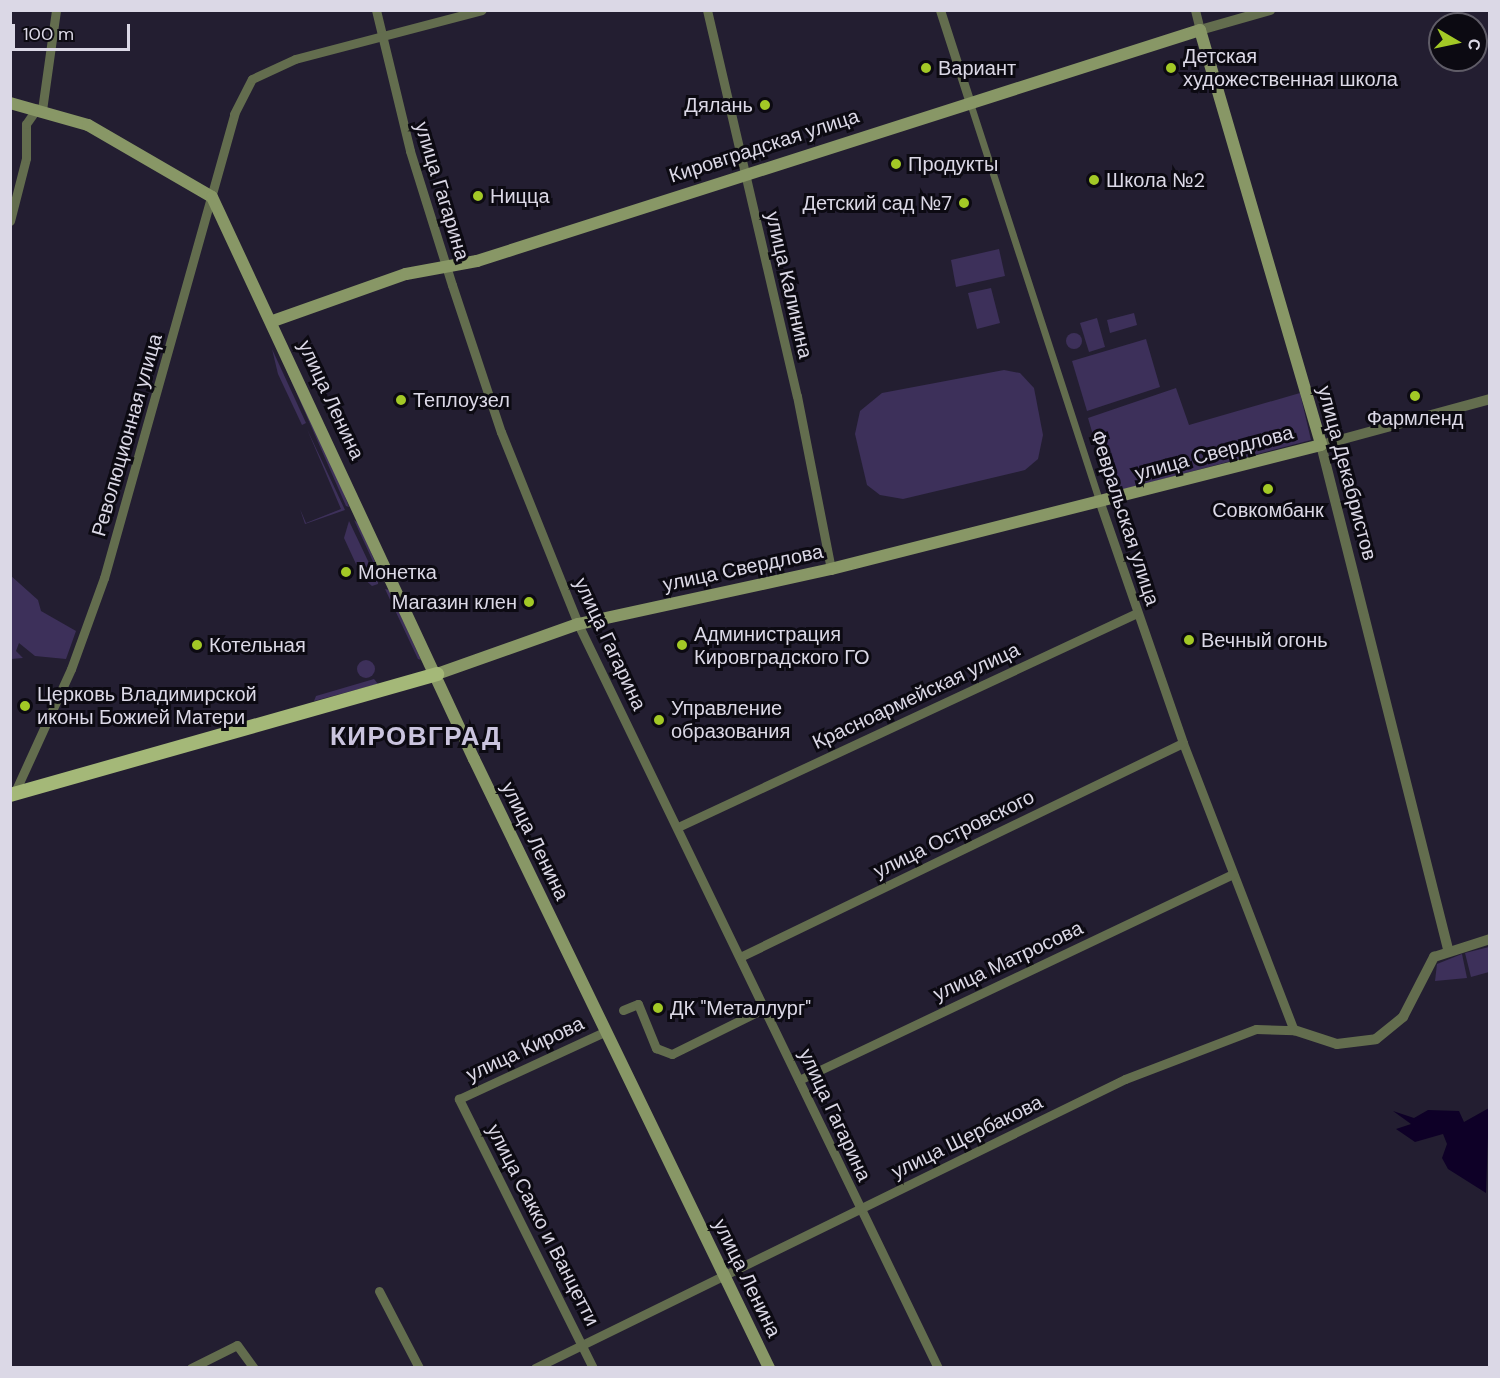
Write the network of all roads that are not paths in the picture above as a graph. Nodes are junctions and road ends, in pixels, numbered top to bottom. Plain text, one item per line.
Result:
1 (56, 10) edge
2 (376, 10) edge
3 (482, 10) edge
4 (706, 10) edge
5 (940, 10) edge
6 (1195, 10) edge
7 (1270, 10) edge
8 (1200, 30) junction
9 (382, 38) junction
10 (969, 100) junction
11 (10, 104) edge
12 (40, 109) junction
13 (744, 173) junction
14 (212, 197) junction
15 (10, 221) edge
16 (446, 266) junction
17 (273, 321) junction
18 (1490, 399) edge
19 (1321, 445) junction
20 (1100, 503) junction
21 (831, 569) junction
22 (1137, 613) junction
23 (578, 624) junction
24 (437, 674) junction
25 (1184, 743) junction
26 (12, 795) edge
27 (678, 827) junction
28 (1233, 874) junction
29 (1490, 939) edge
30 (1448, 949) junction
31 (740, 957) junction
32 (765, 1008) junction
33 (623, 1010) dead end
34 (1294, 1030) junction
35 (606, 1031) junction
36 (799, 1080) junction
37 (459, 1099) joint
38 (860, 1209) junction
39 (723, 1275) junction
40 (379, 1291) dead end
41 (583, 1344) junction
42 (191, 1368) edge
43 (254, 1368) edge
44 (418, 1368) edge
45 (535, 1368) edge
46 (593, 1368) edge
47 (769, 1368) edge
48 (938, 1368) edge

1 - 12 street
2 - 9 street, улица Гагарина
3 - 9 street
4 - 13 street, улица Калинина
5 - 10 street, Февральская улица
6 - 8 street, улица Декабристов
7 - 8 street, Кировградская улица
8 - 10 main road, Кировградская улица
8 - 19 main road, улица Декабристов
9 - 14 street, Революционная улица
9 - 16 street, улица Гагарина
10 - 13 main road, Кировградская улица
10 - 20 street, Февральская улица
11 - 12 main road
12 - 14 main road
12 - 15 street
13 - 16 main road, Кировградская улица
13 - 21 street, улица Калинина
14 - 17 main road, улица Ленина
14 - 26 street, Революционная улица
16 - 17 main road, Кировградская улица
16 - 23 street, улица Гагарина
17 - 24 main road, улица Ленина
18 - 19 street, улица Свердлова
19 - 20 main road, улица Свердлова
19 - 30 street, улица Декабристов
20 - 21 main road, улица Свердлова
20 - 22 street, Февральская улица
21 - 23 main road, улица Свердлова
22 - 25 street, Февральская улица
22 - 27 street, Красноармейская улица
23 - 24 main road, улица Свердлова
23 - 27 street, улица Гагарина
24 - 26 main road, улица Свердлова
24 - 35 main road, улица Ленина
25 - 28 street, Февральская улица
25 - 31 street, улица Островского
27 - 31 street, улица Гагарина
28 - 34 street, Февральская улица
28 - 36 street, улица Матросова
29 - 30 street
30 - 34 street
31 - 32 street, улица Гагарина
32 - 33 street
32 - 36 street, улица Гагарина
34 - 38 street, улица Щербакова
35 - 37 street, улица Кирова
35 - 39 main road, улица Ленина
36 - 38 street, улица Гагарина
37 - 41 street, улица Сакко и Ванцетти
38 - 39 street, улица Щербакова
38 - 48 street, улица Гагарина
39 - 41 street, улица Щербакова
39 - 47 main road, улица Ленина
40 - 44 street
41 - 45 street, улица Щербакова
41 - 46 street, улица Сакко и Ванцетти
42 - 43 street

